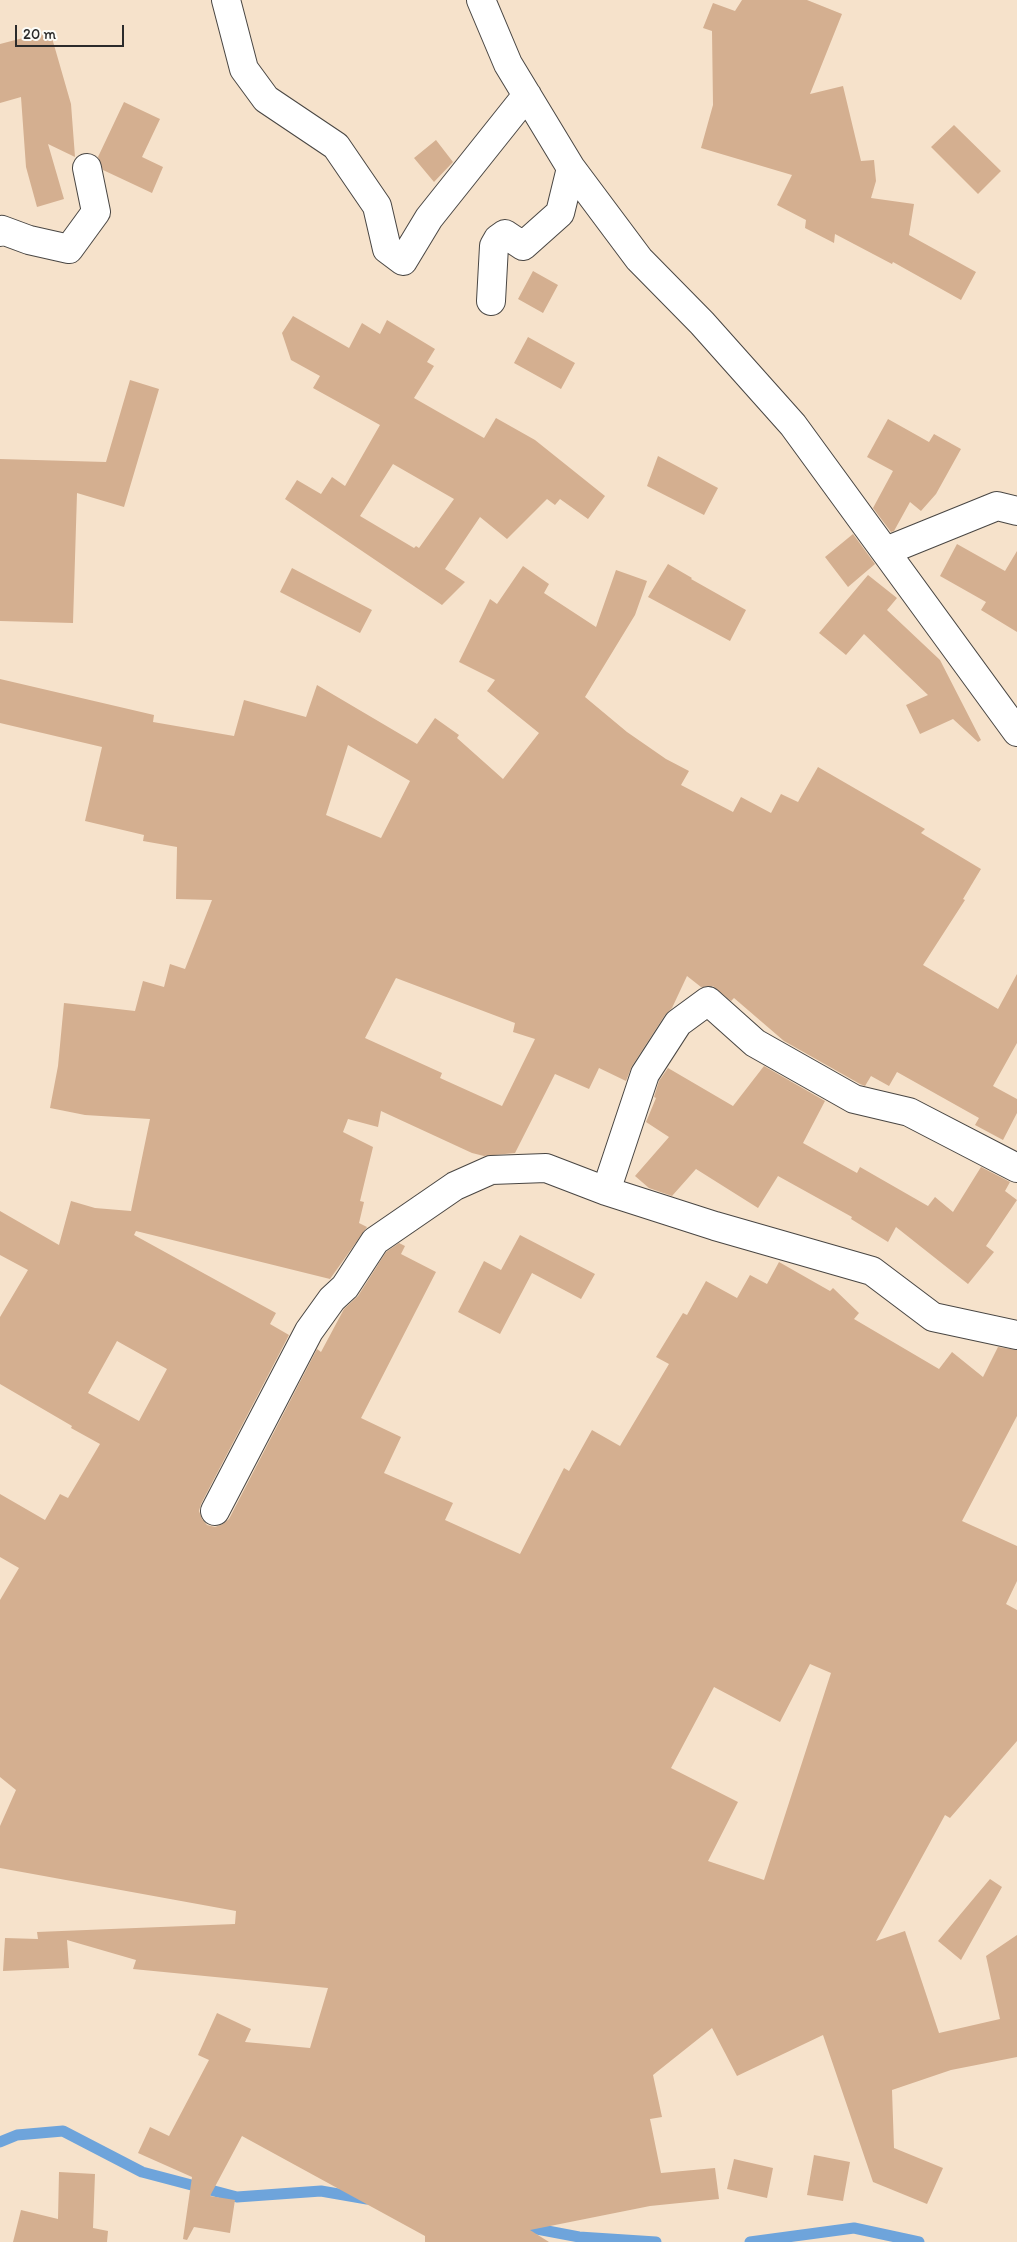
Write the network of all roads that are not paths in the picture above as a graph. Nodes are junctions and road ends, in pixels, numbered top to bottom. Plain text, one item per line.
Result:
1 (226, 0) edge
2 (481, 0) edge
3 (527, 95) junction
4 (87, 168) dead end
5 (571, 168) junction
6 (0, 232) edge
7 (491, 301) dead end
8 (1017, 511) edge
9 (886, 551) junction
10 (1017, 732) edge
11 (1017, 1168) edge
12 (606, 1191) junction
13 (1017, 1335) edge
14 (215, 1511) dead end

1 - 3 street
2 - 3 street
3 - 5 street
4 - 6 street
5 - 7 street
5 - 9 street
8 - 9 street
9 - 10 street
11 - 12 street
12 - 13 street
12 - 14 street

